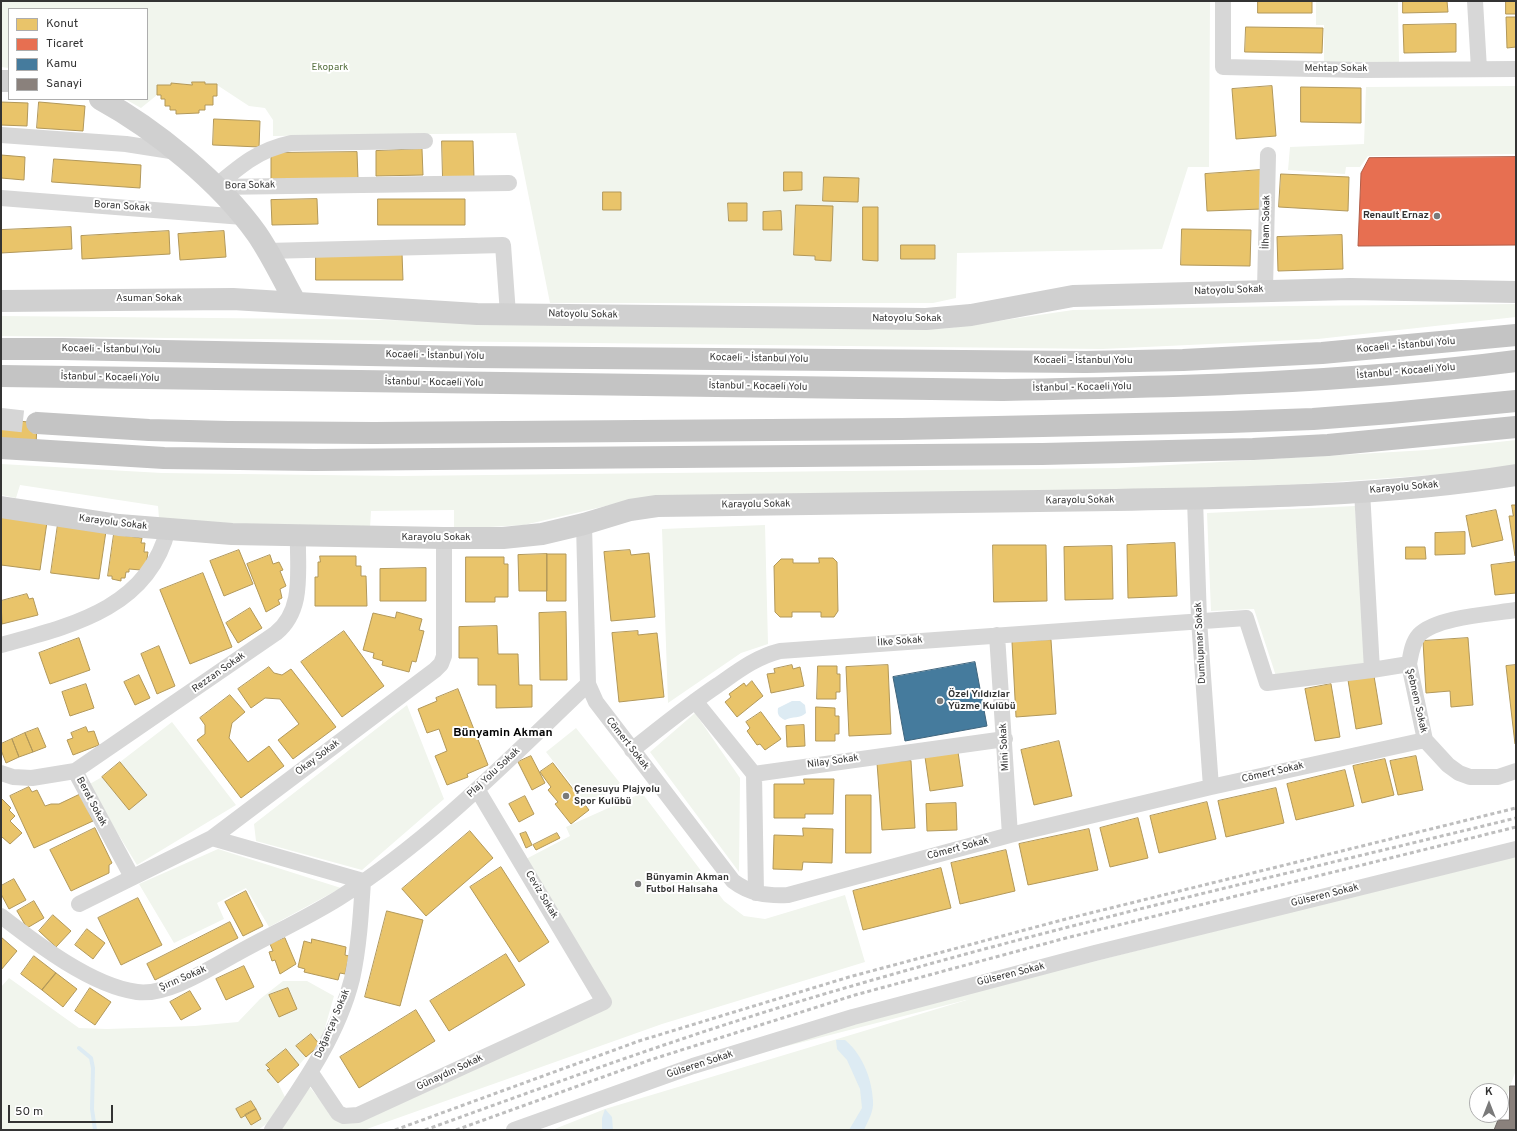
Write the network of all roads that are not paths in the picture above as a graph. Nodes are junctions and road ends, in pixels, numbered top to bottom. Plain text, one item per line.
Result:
1 (1223, 1) edge
2 (1475, 1) edge
3 (1479, 69) junction
4 (1516, 69) edge
5 (102, 100) edge
6 (1, 135) edge
7 (425, 141) dead end
8 (177, 152) junction
9 (1268, 155) dead end
10 (508, 183) dead end
11 (215, 187) junction
12 (1, 198) edge
13 (243, 216) junction
14 (267, 251) junction
15 (1266, 290) junction
16 (1516, 292) edge
17 (1, 301) edge
18 (296, 303) junction
19 (508, 314) junction
20 (1516, 335) edge
21 (1, 349) edge
22 (1515, 361) edge
23 (1, 376) edge
24 (1516, 401) edge
25 (37, 423) tunnel mouth
26 (1516, 427) edge
27 (1, 448) edge
28 (1516, 475) edge
29 (1362, 491) junction
30 (1196, 499) junction
31 (1, 507) edge
32 (584, 524) junction
33 (168, 529) junction
34 (298, 536) junction
35 (444, 538) junction
36 (1516, 610) edge
37 (1199, 620) junction
38 (997, 635) junction
39 (1, 645) edge
40 (1409, 664) junction
41 (1372, 670) junction
42 (588, 684) junction
43 (695, 701) junction
44 (1005, 739) junction
45 (1425, 740) junction
46 (632, 750) junction
47 (75, 771) junction
48 (1516, 771) edge
49 (1, 773) edge
50 (754, 774) junction
51 (1211, 787) junction
52 (477, 789) junction
53 (1010, 835) junction
54 (212, 838) junction
55 (1516, 849) edge
56 (132, 877) junction
57 (363, 881) junction
58 (756, 893) junction
59 (80, 904) dead end
60 (1, 916) edge
61 (604, 1002) joint
62 (311, 1073) junction
63 (272, 1130) edge
64 (514, 1130) edge

1 - 3 street, Mehtap Sokak
2 - 3 street
3 - 4 street, Mehtap Sokak
5 - 8 main road
6 - 8 street
7 - 11 street, Bora Sokak
8 - 11 main road
9 - 15 street, İlham Sokak
10 - 11 street, Bora Sokak
11 - 13 main road
12 - 13 street, Boran Sokak
13 - 14 main road
14 - 18 main road
14 - 19 street
15 - 16 main road, Natoyolu Sokak
15 - 19 main road, Natoyolu Sokak
17 - 18 main road, Asuman Sokak
18 - 19 main road, Natoyolu Sokak
20 - 21 highway, Kocaeli - İstanbul Yolu
22 - 23 highway, İstanbul - Kocaeli Yolu
24 - 25 highway
26 - 27 highway
28 - 29 main road, Karayolu Sokak
29 - 30 main road, Karayolu Sokak
29 - 41 street
30 - 32 main road, Karayolu Sokak
30 - 37 street, Dumlupınar Sokak
31 - 33 main road, Karayolu Sokak
32 - 35 main road, Karayolu Sokak
32 - 42 street
33 - 34 main road, Karayolu Sokak
33 - 39 street
34 - 35 main road, Karayolu Sokak
34 - 47 street, Rezzan Sokak
35 - 54 street, Okay Sokak
36 - 40 street
37 - 38 street, İlke Sokak
37 - 41 street, Şebnem Sokak
37 - 51 street, Dumlupınar Sokak
38 - 43 street, İlke Sokak
38 - 44 street, Mini Sokak
40 - 41 street, Şebnem Sokak
40 - 45 street, Şebnem Sokak
42 - 46 street, Cömert Sokak
42 - 52 street, Plaj Yolu Sokak
43 - 46 street, İlke Sokak
43 - 50 street
44 - 50 street, Nilay Sokak
44 - 53 street, Mini Sokak
45 - 48 street, Şebnem Sokak
45 - 51 street, Cömert Sokak
46 - 58 street, Cömert Sokak
47 - 49 street, Berat Sokak
47 - 56 street, Berat Sokak
50 - 58 street
51 - 53 street, Cömert Sokak
52 - 57 street, Plaj Yolu Sokak
52 - 61 street, Ceviz Sokak
53 - 58 street, Cömert Sokak
54 - 56 street, Okay Sokak
54 - 57 street
55 - 64 street, Gülseren Sokak
56 - 59 street, Okay Sokak
57 - 60 street, Şırın Sokak
57 - 62 street, Doğançay Sokak
61 - 62 street, Günaydın Sokak
62 - 63 street, Doğançay Sokak

